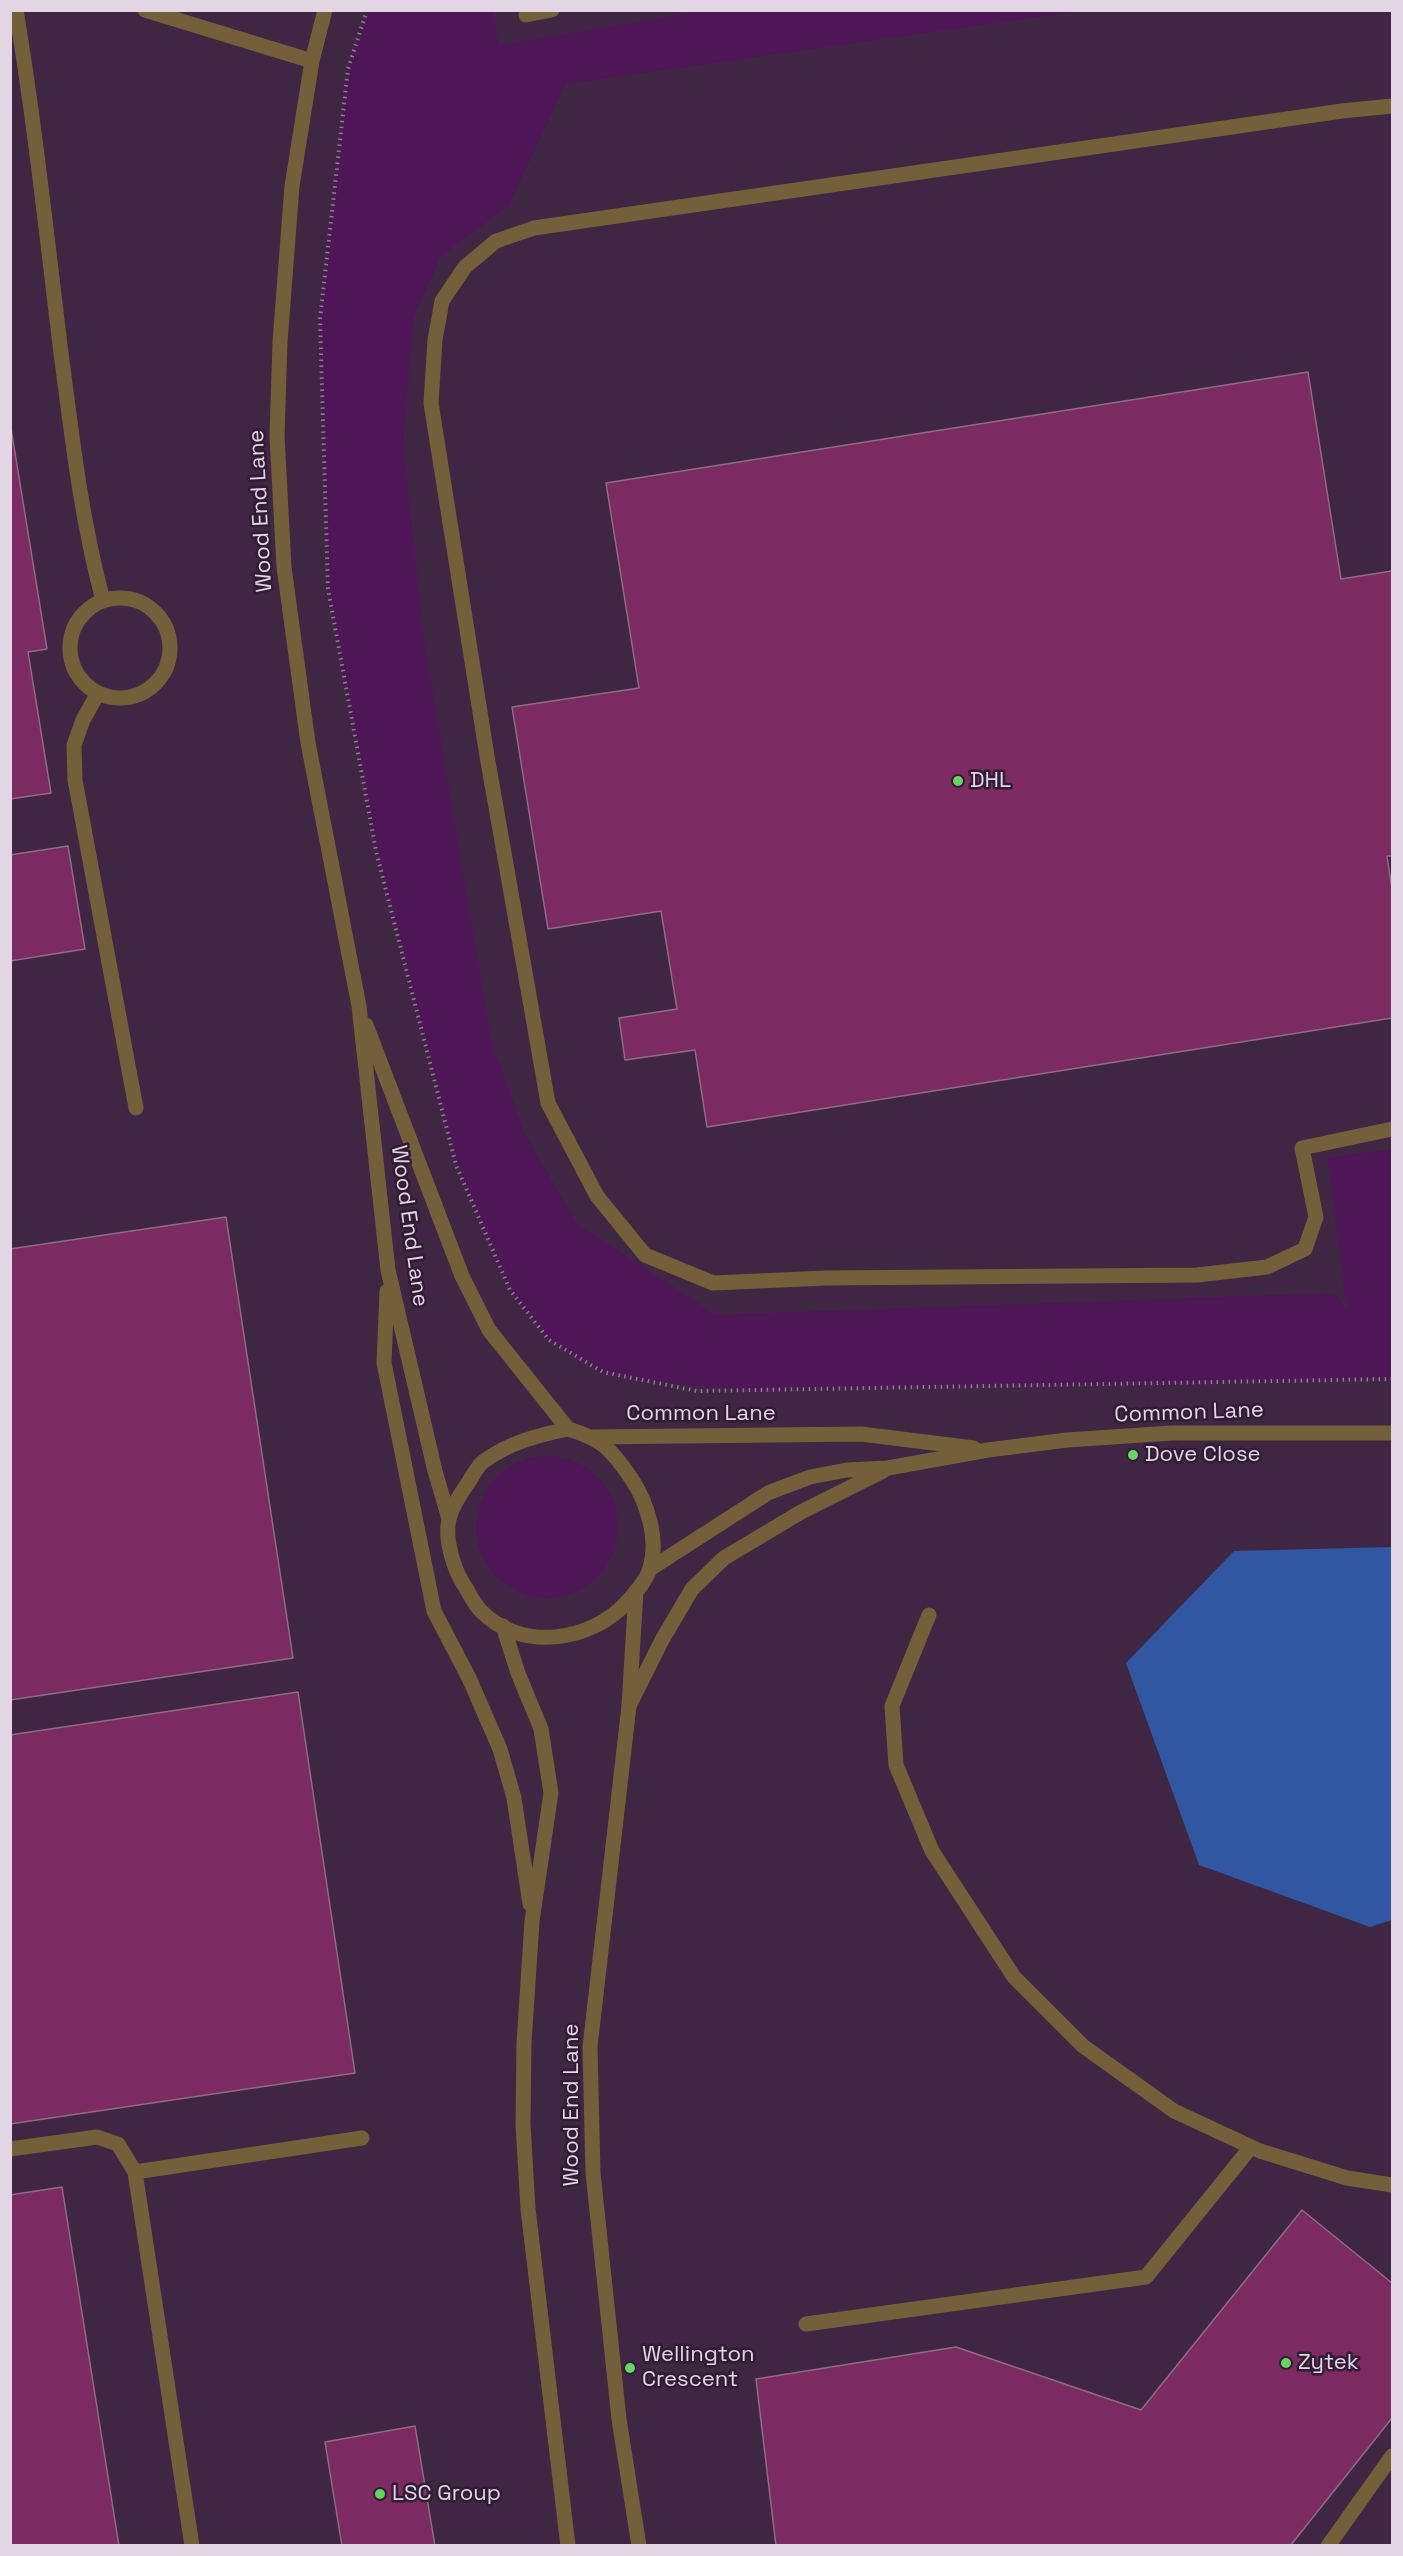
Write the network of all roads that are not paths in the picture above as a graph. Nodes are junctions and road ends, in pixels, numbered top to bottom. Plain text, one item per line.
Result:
1 (16, 10) edge
2 (145, 10) edge
3 (325, 10) edge
4 (552, 10) edge
5 (526, 15) dead end
6 (312, 61) junction
7 (1392, 106) edge
8 (103, 600) junction
9 (98, 693) junction
10 (359, 1006) junction
11 (136, 1108) dead end
12 (1392, 1129) edge
13 (388, 1270) junction
14 (568, 1429) junction
15 (1392, 1433) edge
16 (593, 1437) junction
17 (988, 1450) junction
18 (888, 1468) junction
19 (449, 1519) junction
20 (650, 1569) junction
21 (636, 1591) junction
22 (928, 1615) dead end
23 (503, 1626) junction
24 (629, 1706) junction
25 (532, 1921) junction
26 (362, 2138) dead end
27 (1251, 2147) junction
28 (10, 2150) edge
29 (135, 2172) junction
30 (1392, 2185) edge
31 (806, 2324) dead end
32 (1392, 2456) edge
33 (192, 2546) edge
34 (568, 2546) edge
35 (639, 2546) edge
36 (1328, 2546) edge

1 - 8 street
2 - 6 street
3 - 6 street, Wood End Lane
4 - 5 street
6 - 10 street, Wood End Lane
7 - 12 street
8 - 9 street
8 - 9 street
9 - 11 street
10 - 13 street, Wood End Lane
10 - 14 street, Wood End Lane
13 - 19 street, Wood End Lane
13 - 25 street
14 - 16 street
14 - 19 street
15 - 17 street, Common Lane
16 - 17 street, Common Lane
16 - 20 street
17 - 18 street, Common Lane
18 - 20 street, Common Lane
18 - 24 street
19 - 23 street
20 - 21 street
21 - 23 street
21 - 24 street, Wood End Lane
22 - 27 street
23 - 25 street, Wood End Lane
24 - 35 street, Wood End Lane
25 - 34 street, Wood End Lane
26 - 29 street
27 - 30 street
27 - 31 street
28 - 29 street
29 - 33 street
32 - 36 street

